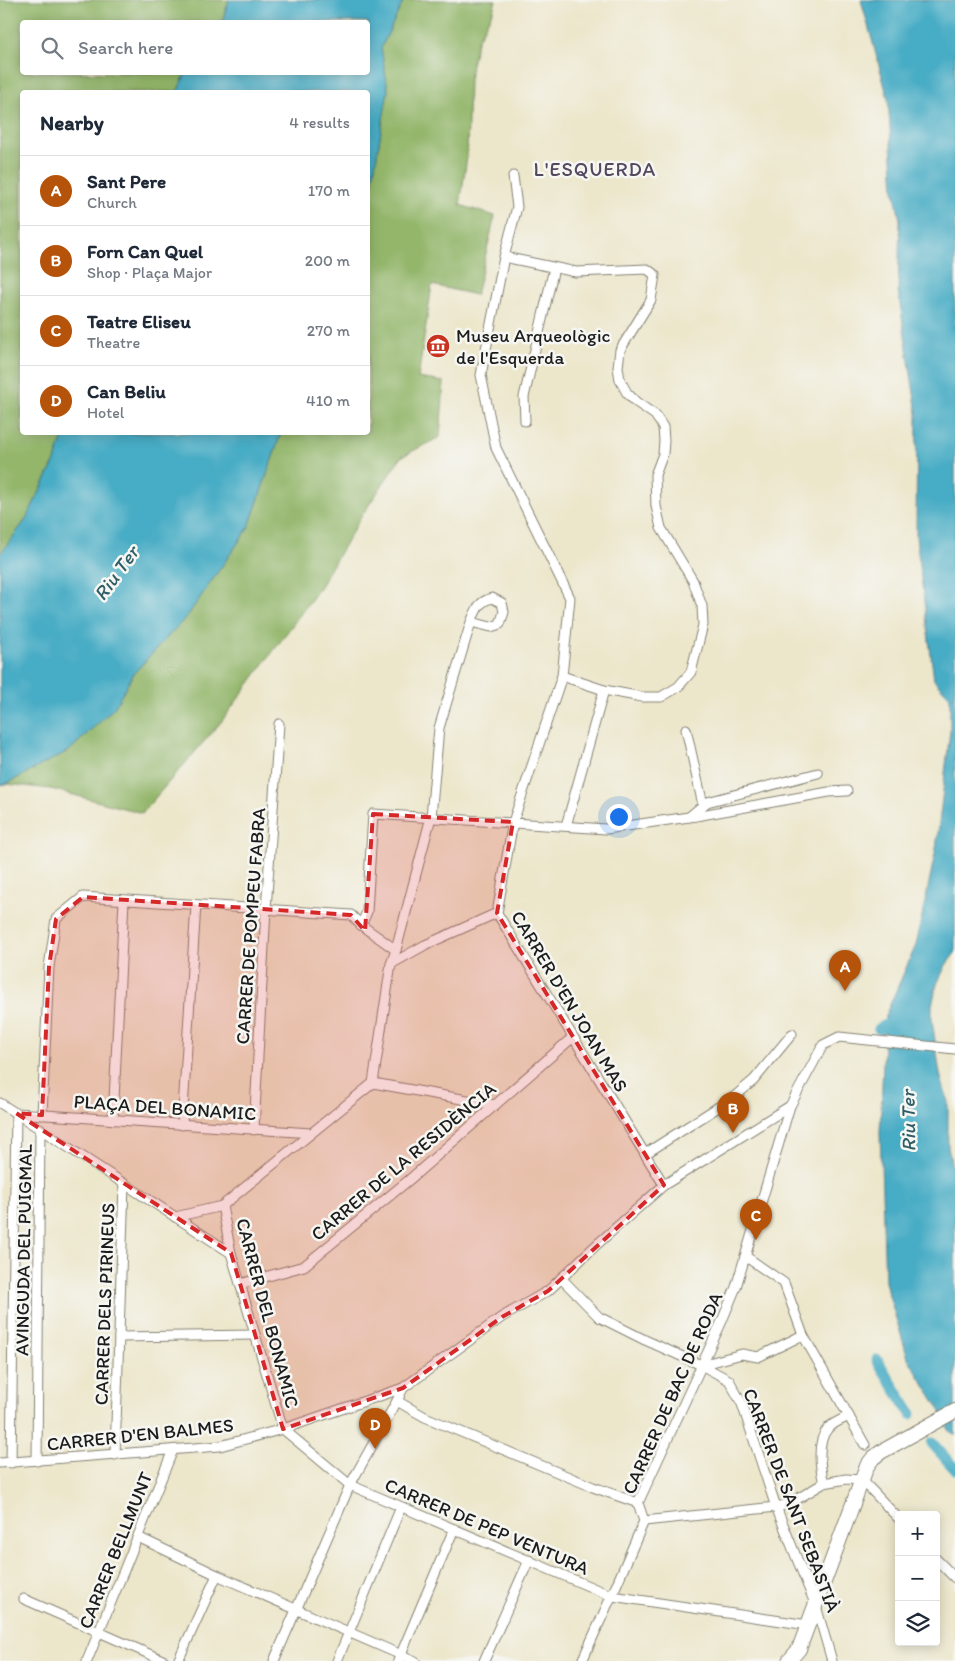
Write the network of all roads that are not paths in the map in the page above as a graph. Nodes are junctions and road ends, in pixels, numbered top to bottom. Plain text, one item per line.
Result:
1 (513, 176) dead end
2 (504, 257) junction
3 (554, 268) junction
4 (525, 421) dead end
5 (471, 622) dead end
6 (562, 676) junction
7 (604, 690) junction
8 (279, 724) dead end
9 (686, 729) dead end
10 (818, 773) dead end
11 (847, 791) dead end
12 (703, 805) junction
13 (431, 817) junction
14 (689, 817) junction
15 (514, 822) junction
16 (566, 826) junction
17 (124, 900) junction
18 (196, 905) junction
19 (266, 909) junction
20 (498, 913) junction
21 (360, 925) junction
22 (396, 950) junction
23 (391, 964) junction
24 (792, 1034) dead end
25 (573, 1037) junction
26 (955, 1049) edge
27 (373, 1083) junction
28 (0, 1103) edge
29 (495, 1105) junction
30 (790, 1106) junction
31 (16, 1113) junction
32 (42, 1115) junction
33 (113, 1120) junction
34 (182, 1124) junction
35 (40, 1128) junction
36 (254, 1130) junction
37 (311, 1134) junction
38 (645, 1154) junction
39 (124, 1184) junction
40 (664, 1185) junction
41 (222, 1206) junction
42 (175, 1217) junction
43 (231, 1253) junction
44 (745, 1256) junction
45 (561, 1278) junction
46 (240, 1284) junction
47 (255, 1335) junction
48 (802, 1335) junction
49 (119, 1337) junction
50 (701, 1365) junction
51 (403, 1388) junction
52 (398, 1401) junction
53 (955, 1411) edge
54 (849, 1416) junction
55 (283, 1429) junction
56 (865, 1445) dead end
57 (173, 1450) junction
58 (115, 1455) junction
59 (37, 1461) junction
60 (0, 1463) edge
61 (11, 1463) junction
62 (862, 1480) junction
63 (824, 1483) junction
64 (350, 1485) junction
65 (638, 1503) junction
66 (401, 1507) junction
67 (776, 1507) junction
68 (895, 1515) edge
69 (644, 1521) junction
70 (454, 1529) junction
71 (138, 1536) junction
72 (529, 1560) junction
73 (940, 1563) edge
74 (217, 1575) junction
75 (955, 1578) edge
76 (612, 1596) junction
77 (24, 1599) dead end
78 (816, 1606) junction
79 (297, 1608) junction
80 (808, 1625) junction
81 (100, 1632) junction
82 (350, 1632) junction
83 (399, 1658) edge
84 (87, 1661) edge
85 (165, 1661) edge
86 (178, 1661) edge
87 (274, 1661) edge
88 (337, 1661) edge
89 (415, 1661) edge
90 (484, 1661) edge
91 (582, 1661) edge
92 (789, 1661) edge
93 (832, 1661) edge

1 - 2 street, CARRER D'EN JOAN MAS
2 - 3 street
2 - 6 street, CARRER D'EN JOAN MAS
3 - 4 street
3 - 7 street
5 - 13 street
6 - 7 street
6 - 15 street, CARRER D'EN JOAN MAS
7 - 16 street
8 - 19 street, CARRER DE POMPEU FABRA
9 - 12 street
10 - 12 street
11 - 14 street
12 - 14 street
13 - 15 street
13 - 21 street
13 - 22 street
14 - 16 street
15 - 16 street
15 - 20 street, CARRER D'EN JOAN MAS
17 - 18 street
17 - 32 street
17 - 33 street
18 - 19 street
18 - 34 street
19 - 21 street
19 - 36 street, CARRER DE POMPEU FABRA
20 - 23 street
20 - 25 street, CARRER D'EN JOAN MAS
21 - 22 street
22 - 23 street
23 - 27 street
24 - 38 street
25 - 29 street, CARRER DE LA RESIDÈNCIA
25 - 38 street, CARRER D'EN JOAN MAS
26 - 30 street, CARRER DE BAC DE RODA
27 - 29 street
27 - 37 street, CARRER DEL BONAMIC
28 - 31 street
29 - 46 street, CARRER DE LA RESIDÈNCIA
30 - 40 street, CARRER D'EN BALMES
30 - 44 street, CARRER DE BAC DE RODA
31 - 32 street, PLAÇA DEL BONAMIC
31 - 35 street
31 - 61 street, AVINGUDA DEL PUIGMAL
32 - 33 street, PLAÇA DEL BONAMIC
33 - 34 street, PLAÇA DEL BONAMIC
34 - 36 street, PLAÇA DEL BONAMIC
35 - 39 street
35 - 59 street, AVINGUDA DEL PUIGMAL
36 - 37 street, PLAÇA DEL BONAMIC
37 - 41 street, CARRER DEL BONAMIC
38 - 40 street, CARRER D'EN JOAN MAS
39 - 42 street
39 - 49 street, CARRER DELS PIRINEUS
40 - 45 street, CARRER D'EN BALMES
41 - 42 street, CARRER DEL BONAMIC
41 - 43 street, CARRER DEL BONAMIC
42 - 43 street
43 - 46 street, CARRER DEL BONAMIC
44 - 48 street
44 - 50 street, CARRER DE BAC DE RODA
45 - 50 street, CARRER DE SANT SEBASTIÀ
45 - 51 street, CARRER D'EN BALMES
46 - 47 street, CARRER DEL BONAMIC
47 - 49 street
47 - 55 street, CARRER DEL BONAMIC
48 - 50 street
48 - 54 street
49 - 58 street, CARRER DELS PIRINEUS
50 - 65 street, CARRER DE BAC DE RODA
50 - 67 street, CARRER DE SANT SEBASTIÀ
51 - 52 street
51 - 55 street, CARRER D'EN BALMES
52 - 64 street
52 - 65 street
53 - 62 street
54 - 56 street
54 - 63 street
55 - 57 street, CARRER D'EN BALMES
55 - 64 street, CARRER DE PEP VENTURA
57 - 58 street, CARRER D'EN BALMES
57 - 71 street, CARRER BELLMUNT
58 - 59 street, CARRER D'EN BALMES
59 - 61 street, CARRER D'EN BALMES
60 - 61 street, CARRER D'EN BALMES
62 - 63 street
62 - 68 street
62 - 78 street
63 - 67 street
64 - 66 street, CARRER DE PEP VENTURA
64 - 79 street
65 - 69 street, CARRER DE BAC DE RODA
66 - 70 street, CARRER DE PEP VENTURA
66 - 82 street
67 - 69 street
67 - 78 street, CARRER DE SANT SEBASTIÀ
69 - 76 street, CARRER DE BAC DE RODA
70 - 72 street, CARRER DE PEP VENTURA
70 - 83 street
71 - 74 street
71 - 81 street, CARRER BELLMUNT
72 - 76 street, CARRER DE PEP VENTURA
72 - 90 street
73 - 75 street
74 - 79 street
74 - 86 street
76 - 80 street, CARRER DE PEP VENTURA
76 - 91 street, CARRER DE BAC DE RODA
77 - 81 street
78 - 80 street
78 - 93 street, CARRER DE SANT SEBASTIÀ
79 - 82 street
79 - 87 street
80 - 92 street
81 - 84 street, CARRER BELLMUNT
81 - 85 street
82 - 83 street
82 - 88 street
83 - 89 street

